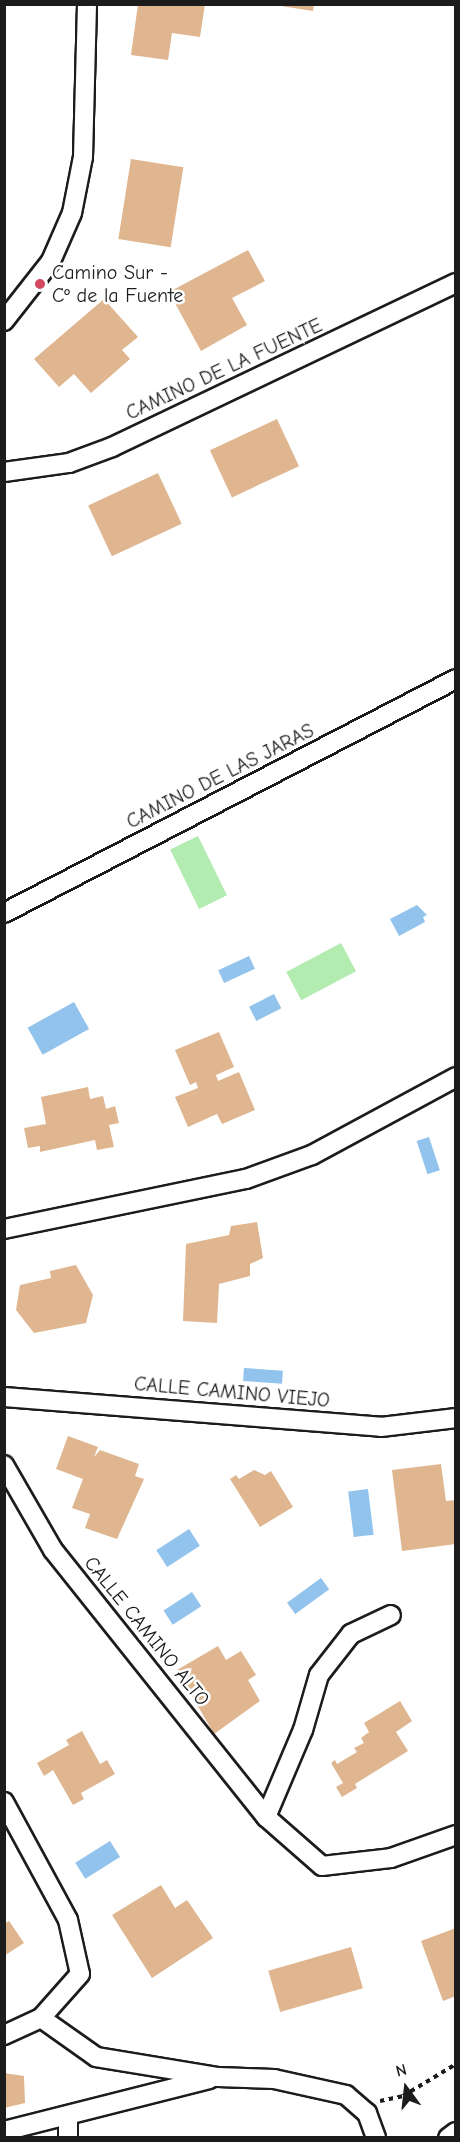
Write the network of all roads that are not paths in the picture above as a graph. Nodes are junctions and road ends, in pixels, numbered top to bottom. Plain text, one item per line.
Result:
1 (87, 4) edge
2 (456, 283) edge
3 (4, 321) edge
4 (4, 472) edge
5 (456, 679) edge
6 (4, 913) edge
7 (456, 1077) edge
8 (4, 1229) edge
9 (4, 1396) edge
10 (456, 1418) edge
11 (4, 1465) edge
12 (391, 1615) dead end
13 (4, 1802) edge
14 (267, 1817) junction
15 (456, 1835) edge
16 (41, 2018) junction
17 (4, 2035) edge
18 (218, 2077) junction
19 (68, 2115) junction
20 (4, 2131) edge
21 (456, 2132) edge
22 (68, 2138) edge
23 (376, 2138) edge
24 (448, 2138) edge

1 - 3 street
2 - 4 street, CAMINO DE LA FUENTE
5 - 6 street, CAMINO DE LAS JARAS
7 - 8 street
9 - 10 street, CALLE CAMINO VIEJO
11 - 14 street, CALLE CAMINO ALTO
12 - 14 street
13 - 16 street
14 - 15 street, CALLE CAMINO ALTO
16 - 17 street
16 - 18 street
18 - 19 street
18 - 23 street
19 - 20 street
19 - 22 street
21 - 24 street

